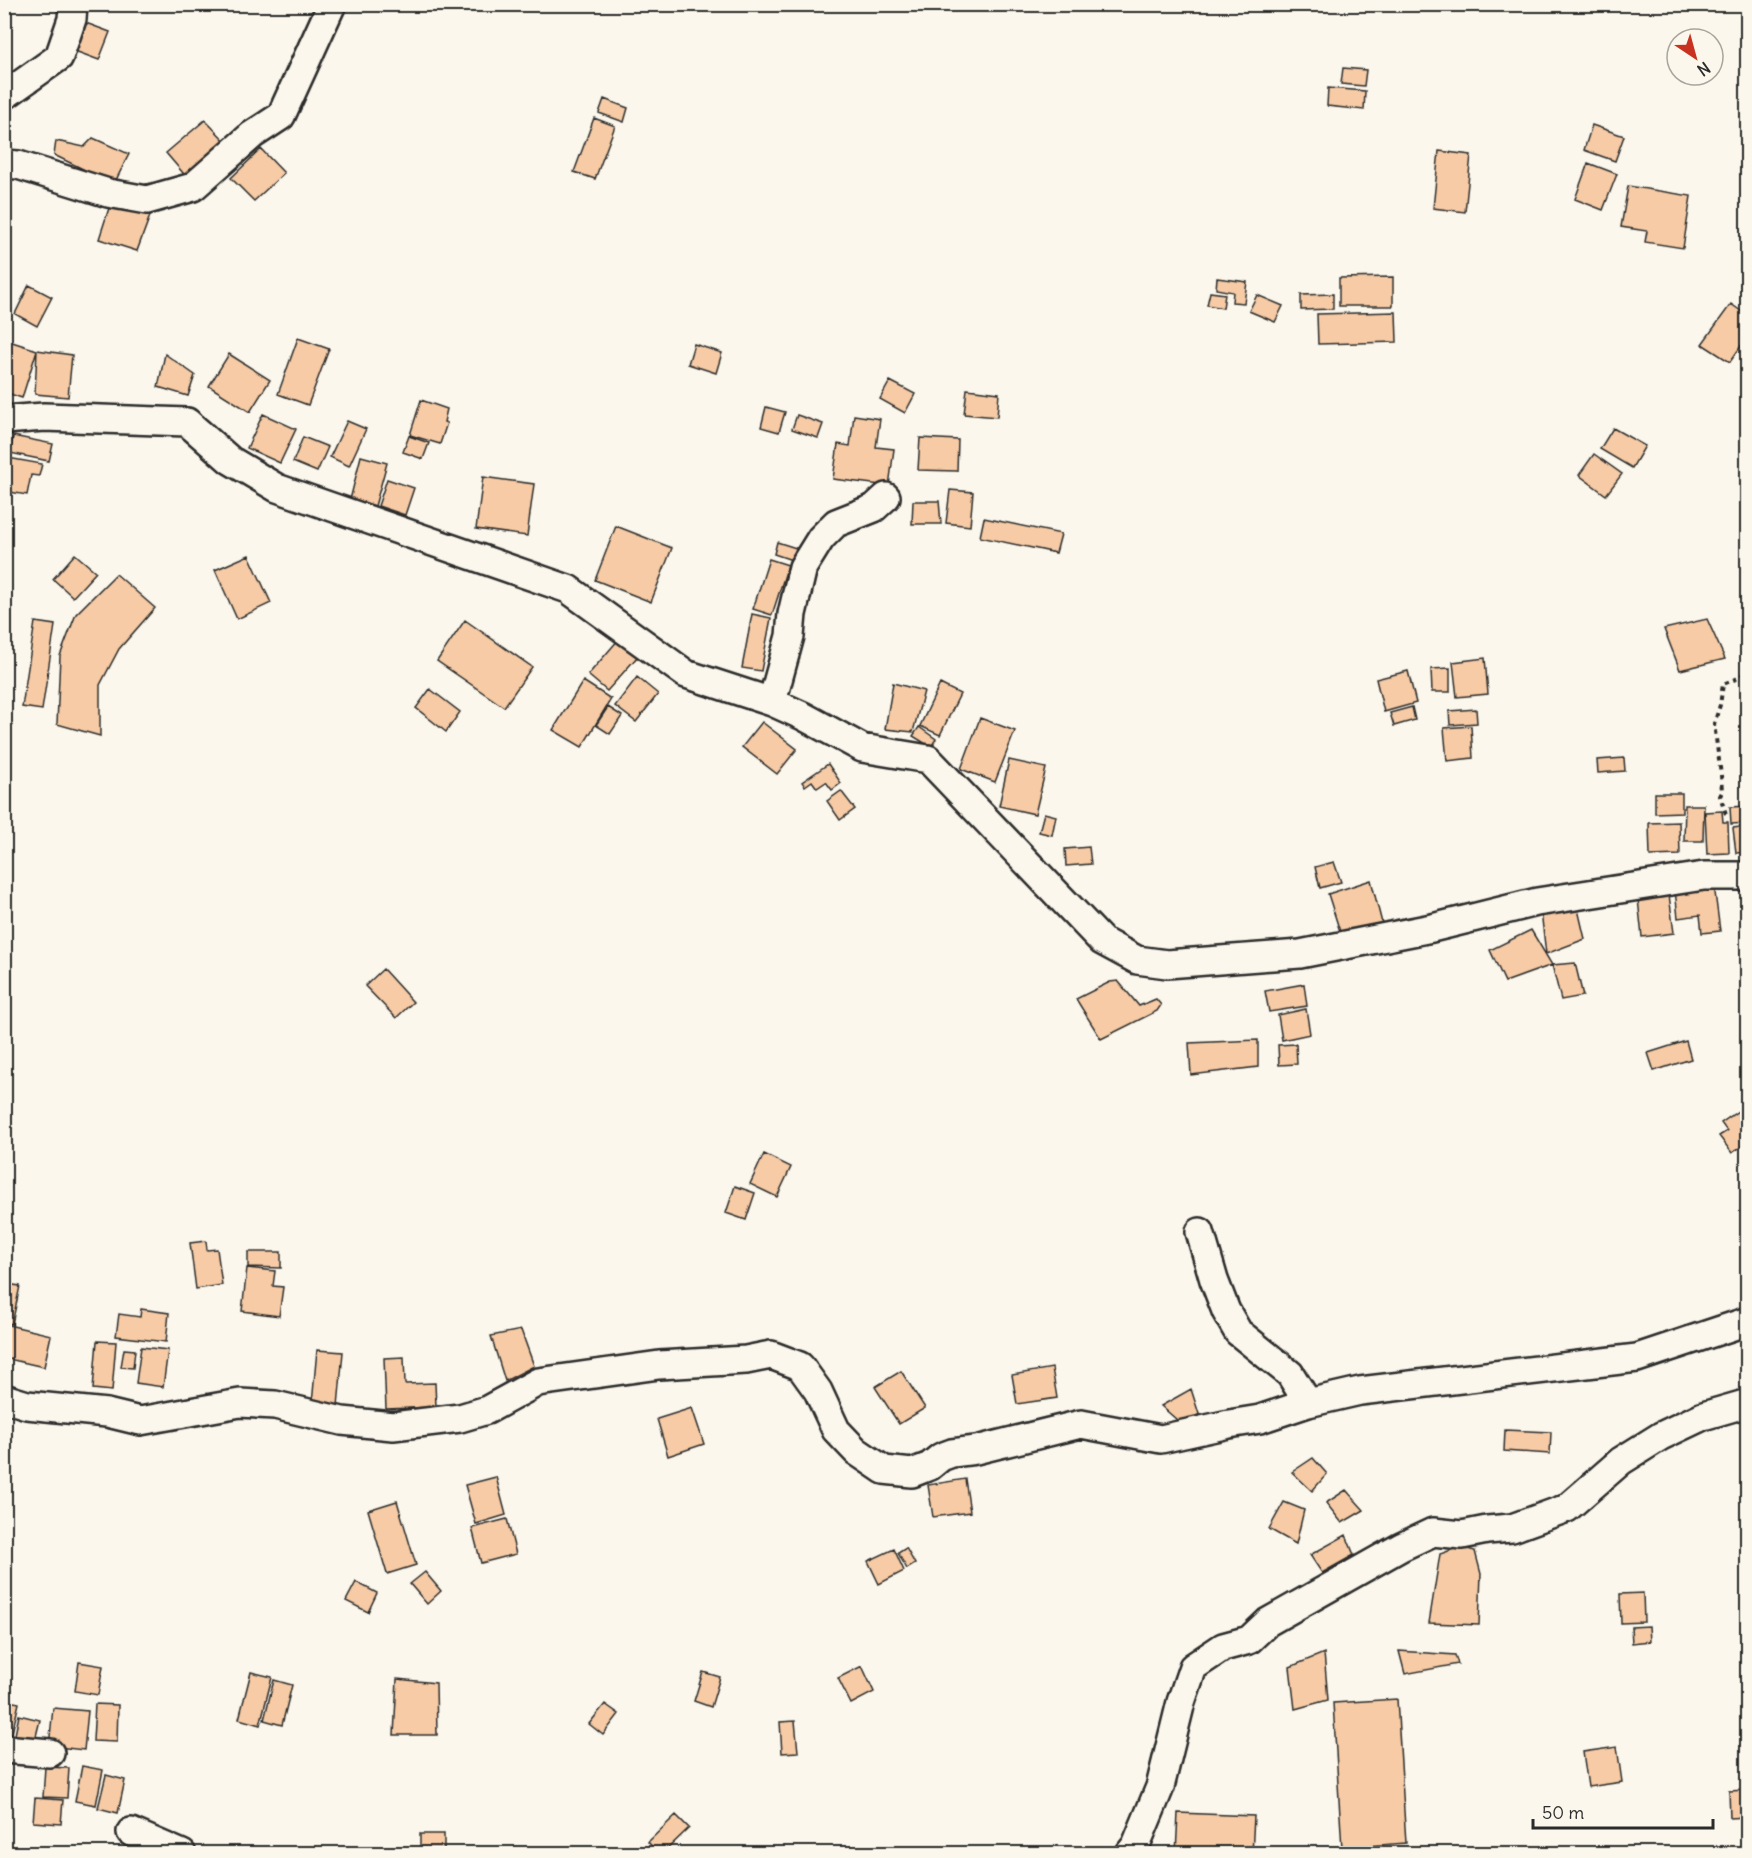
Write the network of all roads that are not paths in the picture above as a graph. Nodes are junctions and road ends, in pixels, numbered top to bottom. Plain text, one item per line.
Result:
1 (73, 4) edge
2 (332, 4) edge
3 (4, 96) edge
4 (4, 164) edge
5 (4, 420) edge
6 (886, 497) dead end
7 (772, 702) junction
8 (1748, 876) edge
9 (1200, 1232) dead end
10 (1748, 1321) edge
11 (4, 1398) edge
12 (1308, 1403) junction
13 (1748, 1403) edge
14 (4, 1749) edge
15 (50, 1753) dead end
16 (131, 1832) dead end
17 (182, 1854) edge
18 (1129, 1854) edge

1 - 3 street
2 - 4 street
5 - 7 street
6 - 7 street
7 - 8 street
9 - 12 street
10 - 12 street
11 - 12 street
13 - 18 street
14 - 15 street
16 - 17 street

